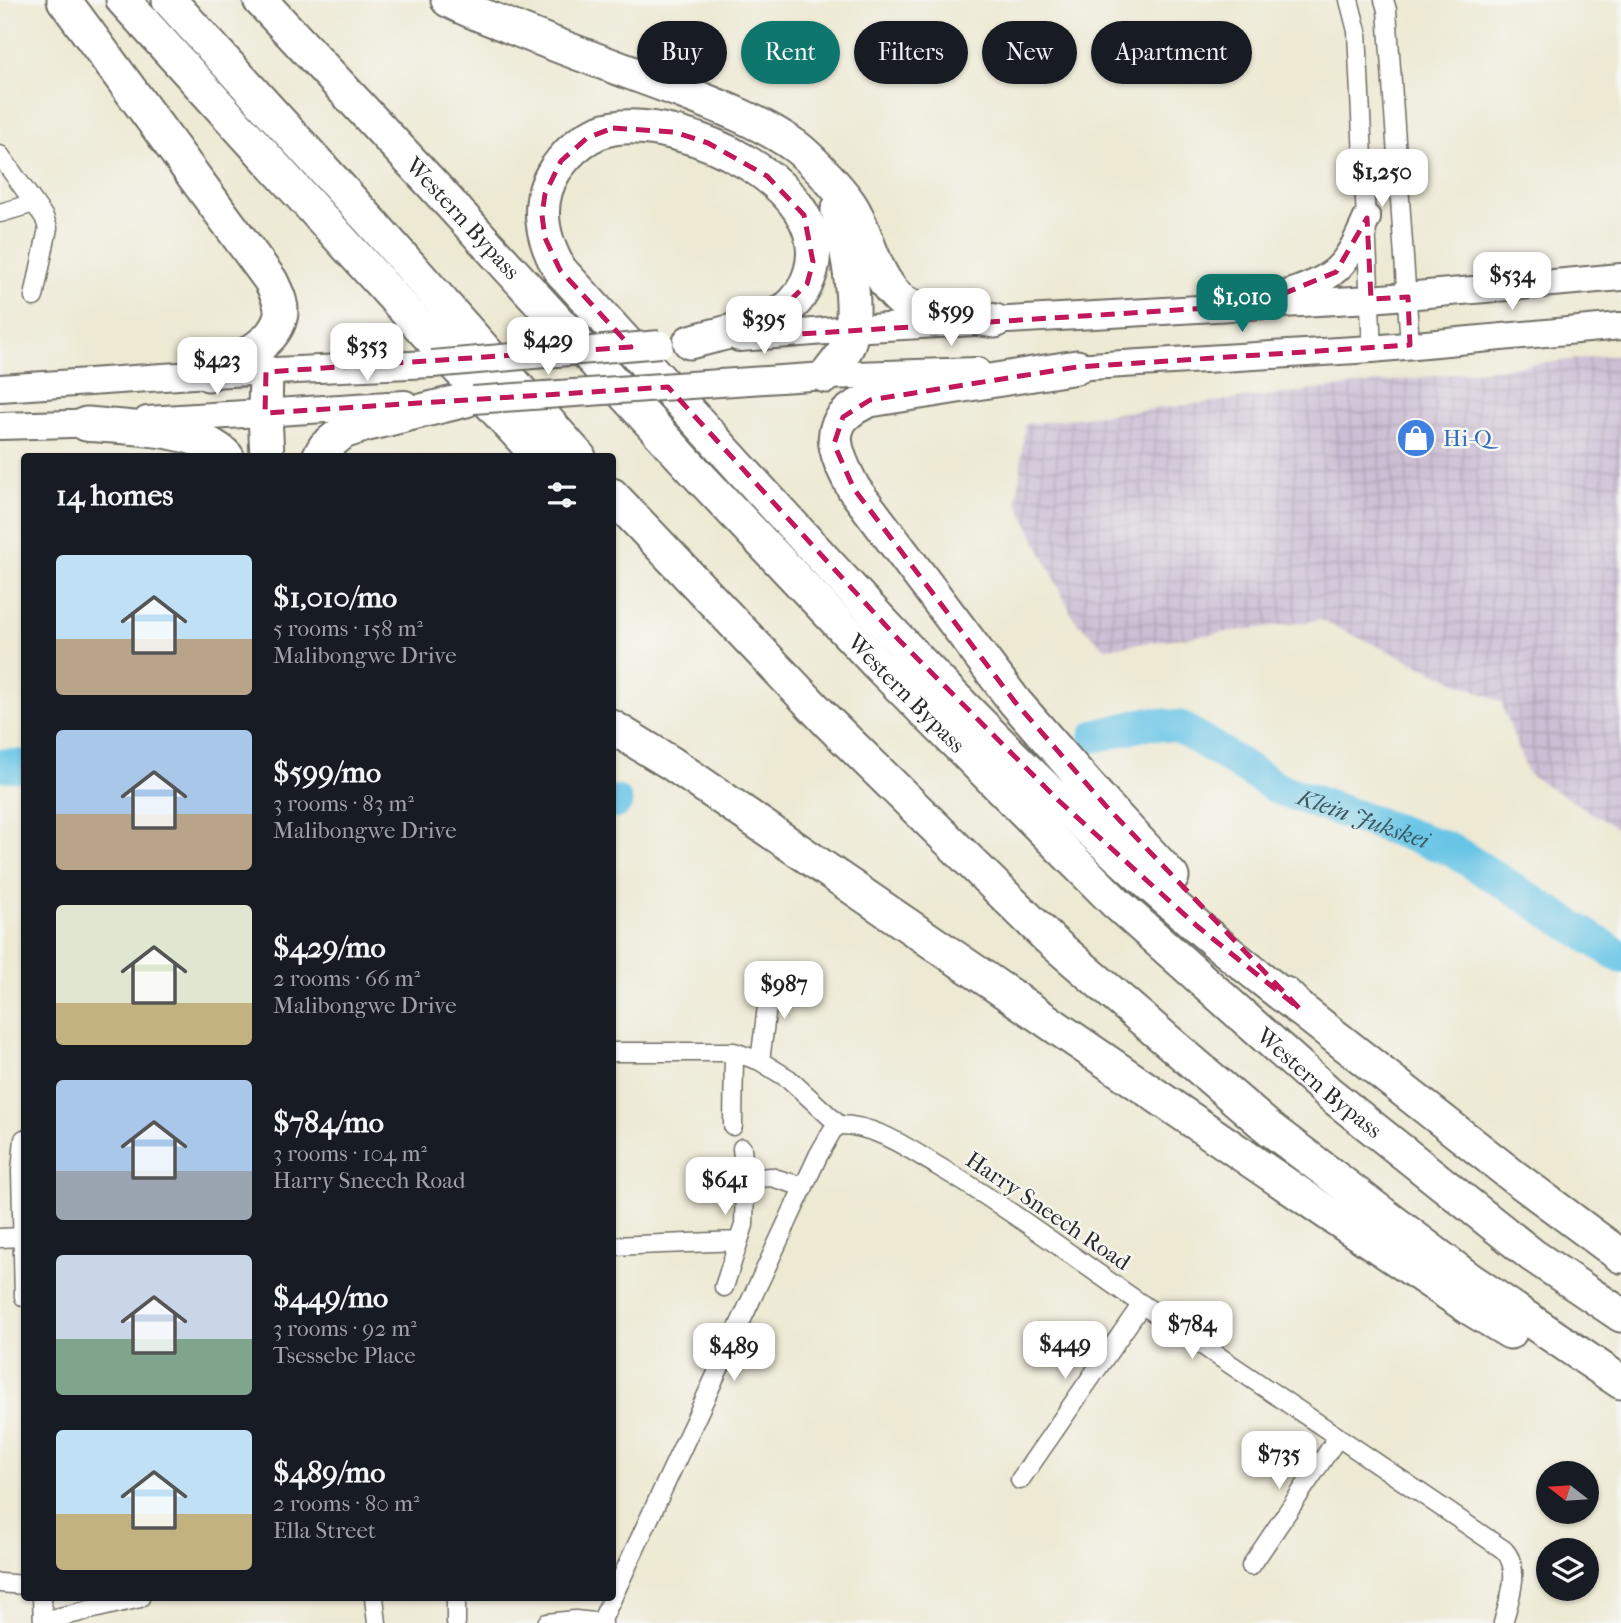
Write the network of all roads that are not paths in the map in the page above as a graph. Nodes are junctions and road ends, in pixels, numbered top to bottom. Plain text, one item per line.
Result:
1 (64, 0) edge
2 (123, 0) edge
3 (169, 0) edge
4 (260, 0) edge
5 (448, 0) edge
6 (1349, 0) edge
7 (1384, 0) edge
8 (0, 155) edge
9 (832, 184) junction
10 (34, 203) junction
11 (0, 213) edge
12 (1367, 218) junction
13 (1621, 277) edge
14 (34, 297) dead end
15 (1408, 297) junction
16 (1371, 299) junction
17 (1256, 305) junction
18 (995, 321) junction
19 (1621, 326) edge
20 (851, 329) junction
21 (675, 343) junction
22 (1410, 345) junction
23 (1372, 349) junction
24 (1077, 367) junction
25 (266, 372) junction
26 (208, 374) junction
27 (826, 376) junction
28 (0, 388) edge
29 (470, 400) junction
30 (265, 413) junction
31 (86, 424) junction
32 (0, 426) edge
33 (223, 453) edge
34 (267, 453) edge
35 (322, 453) edge
36 (536, 453) edge
37 (575, 453) edge
38 (616, 499) edge
39 (616, 729) edge
40 (771, 976) dead end
41 (1300, 1009) junction
42 (616, 1052) edge
43 (734, 1052) junction
44 (760, 1061) junction
45 (839, 1125) junction
46 (733, 1126) dead end
47 (741, 1148) dead end
48 (745, 1179) junction
49 (804, 1187) junction
50 (21, 1237) edge
51 (0, 1238) edge
52 (739, 1241) junction
53 (616, 1245) edge
54 (1621, 1256) edge
55 (724, 1287) dead end
56 (1142, 1304) junction
57 (1621, 1315) edge
58 (1621, 1382) edge
59 (1621, 1398) edge
60 (1338, 1437) junction
61 (1020, 1480) dead end
62 (1251, 1566) dead end
63 (0, 1583) edge
64 (21, 1585) edge
65 (616, 1593) edge
66 (42, 1601) edge
67 (127, 1601) edge
68 (374, 1601) edge
69 (456, 1601) edge
70 (612, 1601) edge
71 (43, 1622) edge
72 (377, 1623) edge
73 (456, 1623) edge
74 (547, 1623) edge
75 (602, 1623) edge
76 (1503, 1623) edge

1 - 26 highway
2 - 36 highway
3 - 37 highway
4 - 57 highway, Western Bypass
5 - 9 highway
6 - 12 street
7 - 15 street
8 - 10 street
9 - 18 highway
9 - 20 highway
10 - 11 street
10 - 14 street
12 - 16 street
12 - 17 main road
13 - 15 main road
15 - 16 main road
15 - 22 street
16 - 17 main road
16 - 23 street
17 - 18 main road
18 - 20 main road
19 - 22 main road
20 - 21 main road
20 - 27 highway
21 - 25 main road, bridge
21 - 41 highway
22 - 23 main road
23 - 24 main road
24 - 27 main road
24 - 41 highway
25 - 26 main road
25 - 30 highway
26 - 28 main road
27 - 29 main road, bridge
29 - 30 main road
29 - 35 highway
30 - 31 main road
30 - 34 highway
31 - 32 main road
31 - 33 highway
38 - 58 highway
39 - 59 highway
40 - 44 street
41 - 54 highway
42 - 43 street
43 - 44 street
43 - 46 street
44 - 45 street
45 - 49 street
45 - 56 street, Harry Sneech Road
47 - 48 street
48 - 49 street
48 - 52 street
49 - 65 street
50 - 51 street
52 - 53 street
52 - 55 street
56 - 60 street, Harry Sneech Road
56 - 61 street
60 - 62 street
60 - 76 street, Harry Sneech Road
63 - 64 street
66 - 71 street
67 - 71 street
68 - 72 street
69 - 73 street
70 - 75 street
74 - 75 street

